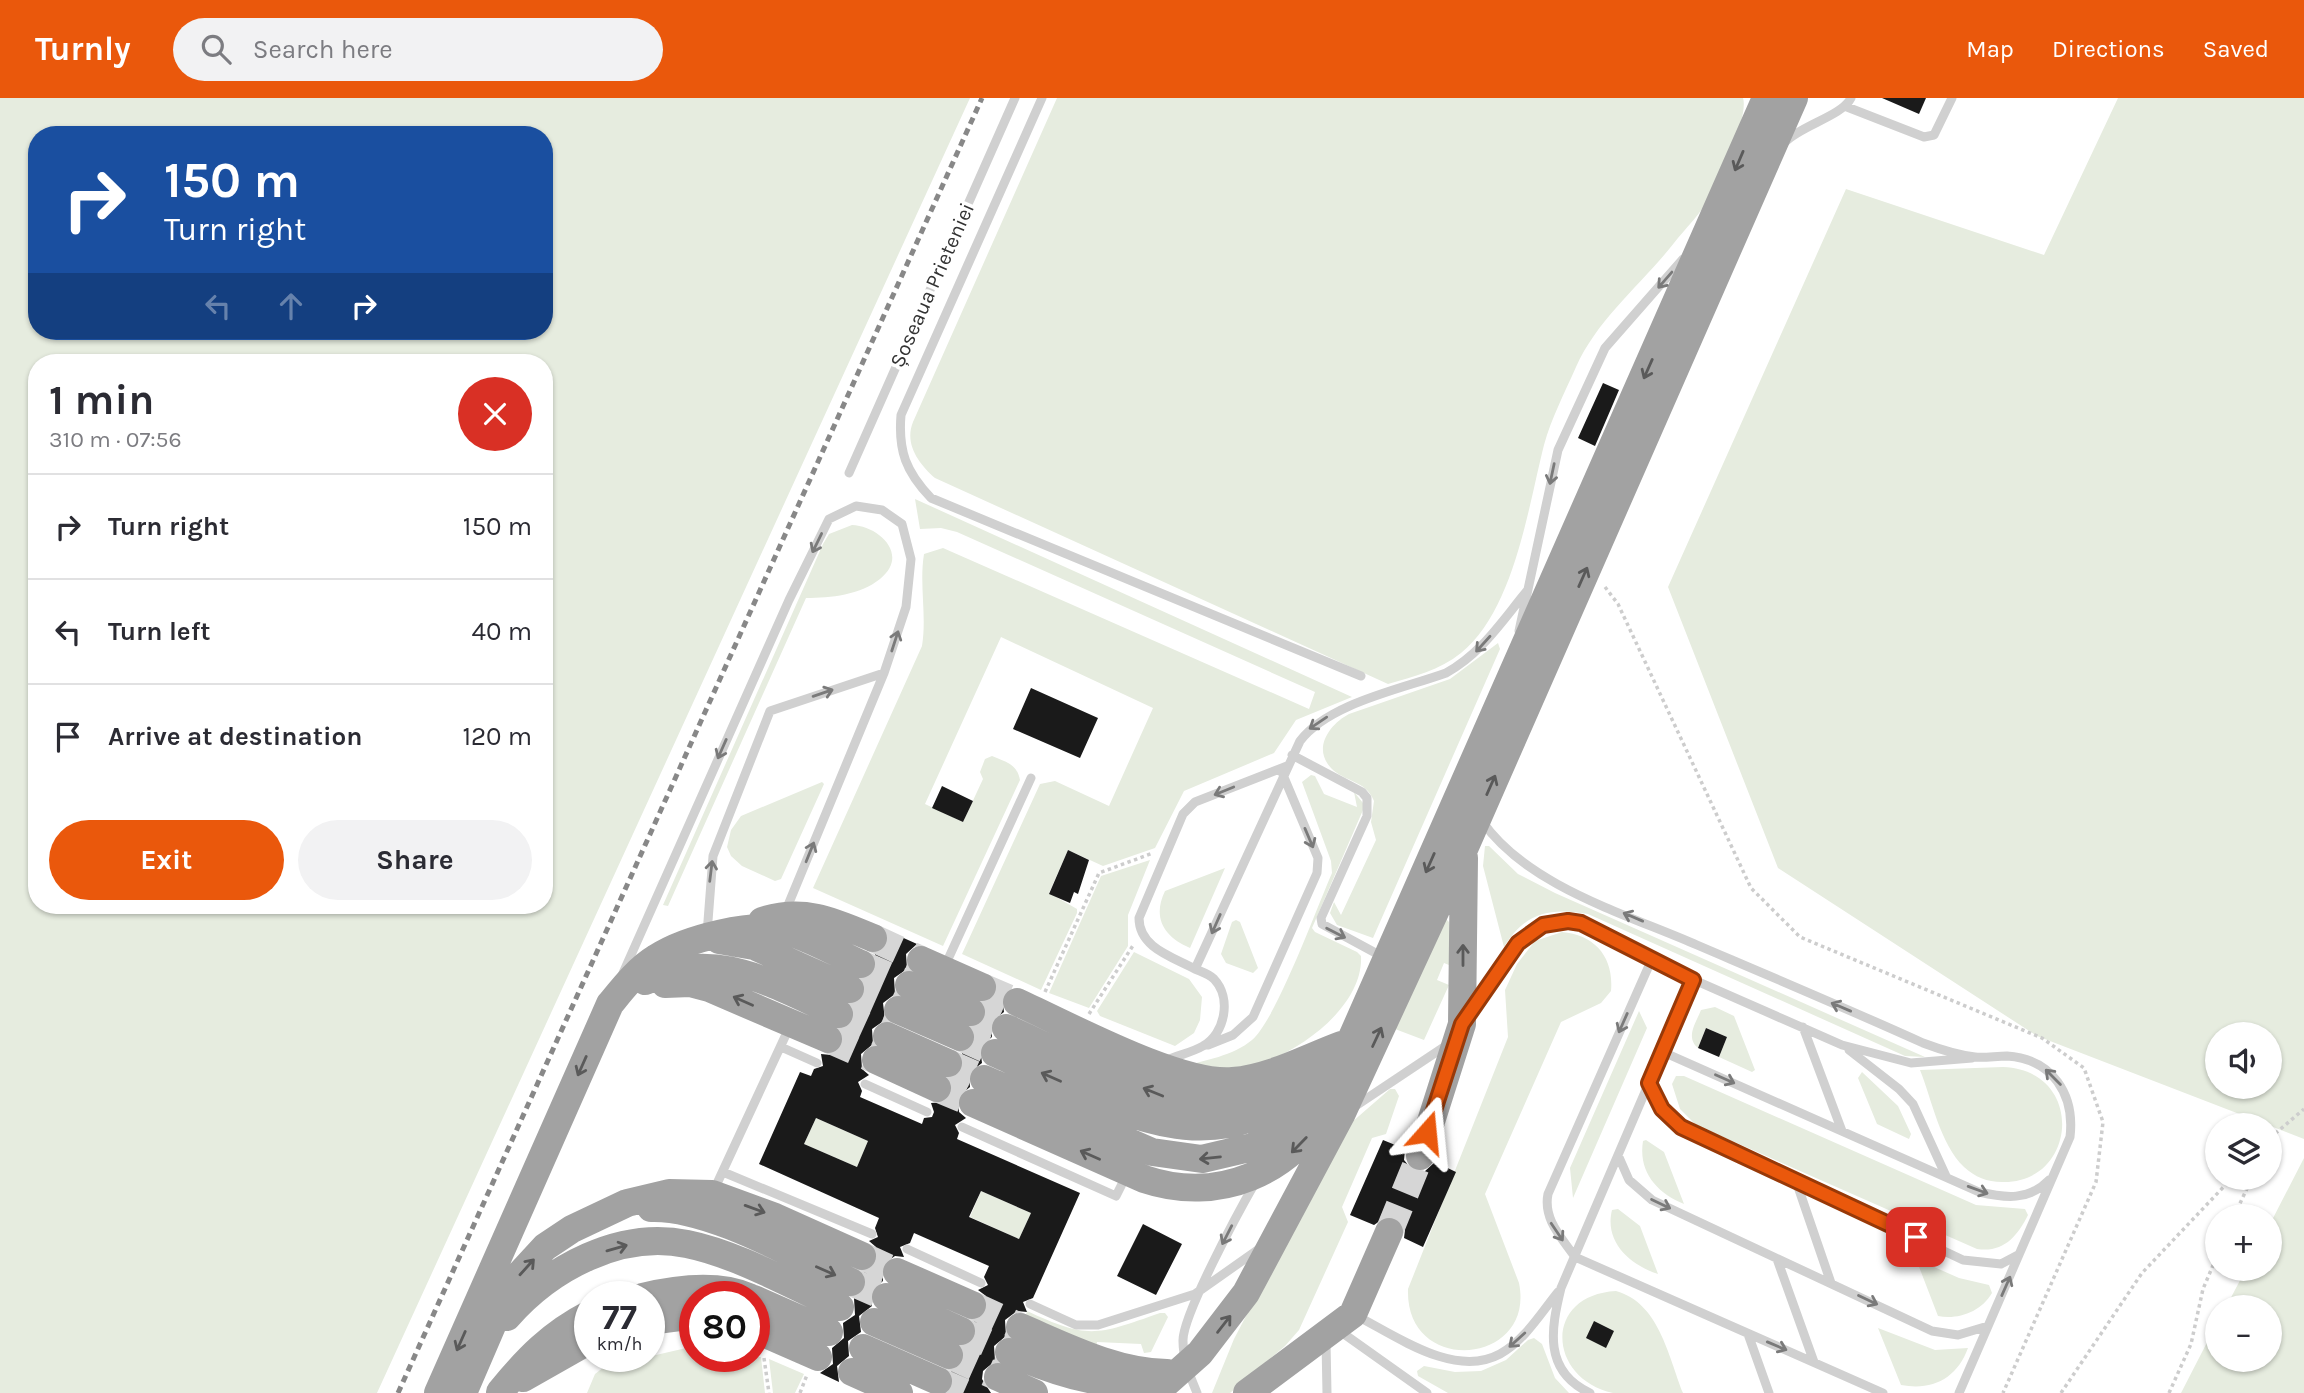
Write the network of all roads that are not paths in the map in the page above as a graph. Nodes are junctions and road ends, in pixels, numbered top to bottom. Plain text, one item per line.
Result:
1 (1015, 98) edge
2 (1042, 98) edge
3 (1794, 98) edge
4 (1952, 98) edge
5 (1763, 100) edge
6 (1849, 103) edge
7 (1768, 158) junction
8 (1710, 229) junction
9 (849, 473) dead end
10 (1527, 591) junction
11 (884, 673) junction
12 (1361, 676) dead end
13 (1507, 688) junction
14 (1293, 755) junction
15 (1285, 771) junction
16 (1031, 778) dead end
17 (1478, 815) junction
18 (1464, 849) junction
19 (784, 915) junction
20 (734, 930) junction
21 (873, 938) tunnel mouth
22 (706, 939) junction
23 (1387, 959) junction
24 (1651, 961) junction
25 (932, 965) joint
26 (1195, 969) junction
27 (1693, 980) junction
28 (904, 998) tunnel mouth
29 (610, 1004) junction
30 (1803, 1027) junction
31 (1460, 1031) junction
32 (786, 1035) junction
33 (1350, 1042) junction
34 (1205, 1045) junction
35 (1842, 1045) junction
36 (1663, 1052) junction
37 (1976, 1057) junction
38 (876, 1060) joint
39 (1156, 1064) junction
40 (1649, 1083) junction
41 (938, 1088) joint
42 (1341, 1115) junction
43 (1842, 1131) junction
44 (1618, 1155) junction
45 (1420, 1156) tunnel mouth
46 (1259, 1175) junction
47 (1946, 1176) junction
48 (2054, 1176) junction
49 (1797, 1181) junction
50 (718, 1183) junction
51 (600, 1217) junction
52 (1389, 1232) tunnel mouth
53 (1278, 1236) junction
54 (867, 1245) tunnel mouth
55 (2020, 1254) junction
56 (1575, 1257) junction
57 (1777, 1259) junction
58 (902, 1260) tunnel mouth
59 (851, 1282) tunnel mouth
60 (1831, 1283) junction
61 (1561, 1288) junction
62 (1202, 1289) junction
63 (977, 1294) tunnel mouth
64 (770, 1306) edge
65 (1025, 1315) joint
66 (574, 1323) edge
67 (1338, 1326) junction
68 (1988, 1326) junction
69 (770, 1330) edge
70 (829, 1332) junction
71 (1748, 1334) junction
72 (869, 1335) junction
73 (485, 1342) junction
74 (955, 1343) tunnel mouth
75 (574, 1349) edge
76 (1814, 1362) junction
77 (1182, 1370) junction
78 (938, 1381) tunnel mouth
79 (1257, 1389) edge
80 (438, 1393) edge
81 (463, 1393) edge
82 (500, 1393) edge
83 (898, 1393) edge
84 (1034, 1393) edge
85 (1155, 1393) edge
86 (1197, 1393) edge
87 (1327, 1393) edge
88 (1427, 1393) edge
89 (1590, 1393) edge
90 (1769, 1393) edge
91 (1883, 1393) edge
92 (1959, 1393) edge

1 - 9 lane, Șoseaua Prieteniei
2 - 12 lane
3 - 7 highway
4 - 6 lane
5 -> 8 highway
6 - 7 lane
17 -> 7 highway
8 -> 10 lane
8 -> 13 highway
10 - 13 lane
10 -> 14 lane
19 -> 11 lane
22 -> 11 lane
11 -> 29 lane
13 -> 23 highway
14 - 15 lane
14 -> 23 lane
15 -> 26 lane
15 -> 26 lane
15 -> 34 lane
16 - 25 lane
17 - 18 highway
37 -> 17 lane
31 -> 18 highway
42 -> 18 highway
19 - 20 highway
19 - 21 highway
20 - 22 highway
20 - 22 highway
22 - 29 highway
23 - 33 highway
24 - 27 lane
24 - 31 lane
24 -> 56 lane
25 - 28 highway
26 - 34 lane
27 - 30 lane
27 - 36 lane
32 -> 29 highway
29 - 32 highway
29 -> 80 highway
30 - 35 lane
30 - 43 lane
31 - 42 lane
31 - 45 highway
32 - 50 lane
33 -> 39 highway
33 -> 39 highway
33 -> 46 highway
33 -> 46 highway
34 - 39 lane
35 - 37 lane
35 - 47 lane
36 - 40 lane
36 -> 43 lane
48 -> 37 lane
38 - 41 highway
38 - 41 lane
40 - 44 lane
40 - 49 lane
42 - 53 highway
43 - 47 lane
44 - 56 lane
44 -> 57 lane
46 -> 62 lane
47 -> 48 lane
48 - 55 lane
49 - 55 lane
49 - 60 lane
50 - 51 highway
50 - 54 highway
51 -> 59 highway
73 -> 51 highway
52 - 67 highway
53 - 62 lane
77 -> 53 highway
68 -> 55 lane
56 - 61 lane
56 - 71 lane
57 - 60 lane
57 - 76 lane
58 - 63 highway
60 -> 68 lane
61 -> 67 lane
61 - 89 lane
62 - 65 lane
62 - 77 lane
64 - 70 highway
65 - 77 highway
66 - 82 highway
67 - 79 highway
67 - 87 lane
67 - 88 lane
68 - 92 lane
69 - 70 highway
73 -> 70 highway
71 -> 76 lane
71 - 90 lane
72 - 74 highway
72 - 78 highway
72 - 83 highway
73 - 81 highway
75 - 82 highway
76 - 91 lane
77 - 84 highway
77 - 85 highway
77 - 86 lane

